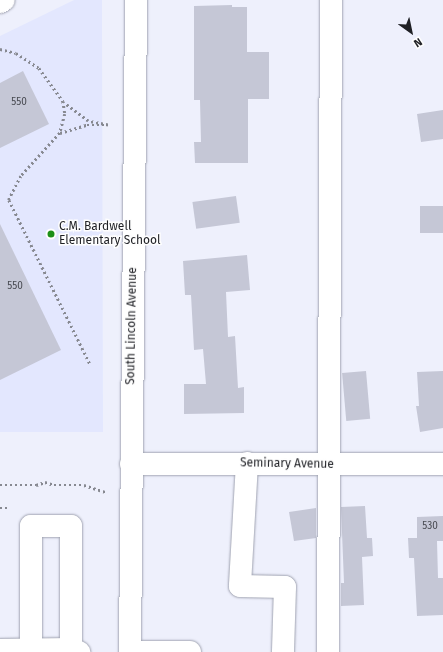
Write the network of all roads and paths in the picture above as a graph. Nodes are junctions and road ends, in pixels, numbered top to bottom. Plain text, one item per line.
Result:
1 (4, 0) edge
2 (136, 0) edge
3 (332, 0) edge
4 (0, 2) edge
5 (0, 49) edge
6 (64, 102) junction
7 (60, 133) junction
8 (90, 364) dead end
9 (247, 463) junction
10 (131, 464) junction
11 (443, 464) edge
12 (328, 465) junction
13 (0, 485) edge
14 (106, 492) dead end
15 (0, 508) edge
16 (7, 508) dead end
17 (31, 649) junction
18 (0, 650) edge
19 (75, 650) edge
20 (130, 652) edge
21 (190, 652) edge
22 (283, 652) edge
23 (328, 652) edge

1 - 4 street
2 - 10 street, South Lincoln Avenue
3 - 12 street
5 - 6 path
6 - 7 path
6 - 7 path
7 - 8 path
9 - 10 street, Seminary Avenue
9 - 12 street, Seminary Avenue
9 - 22 street
10 - 20 street, South Lincoln Avenue
11 - 12 street, Seminary Avenue
12 - 23 street
13 - 14 path
15 - 16 path
17 - 18 street
17 - 19 street
17 - 19 street
20 - 21 street

